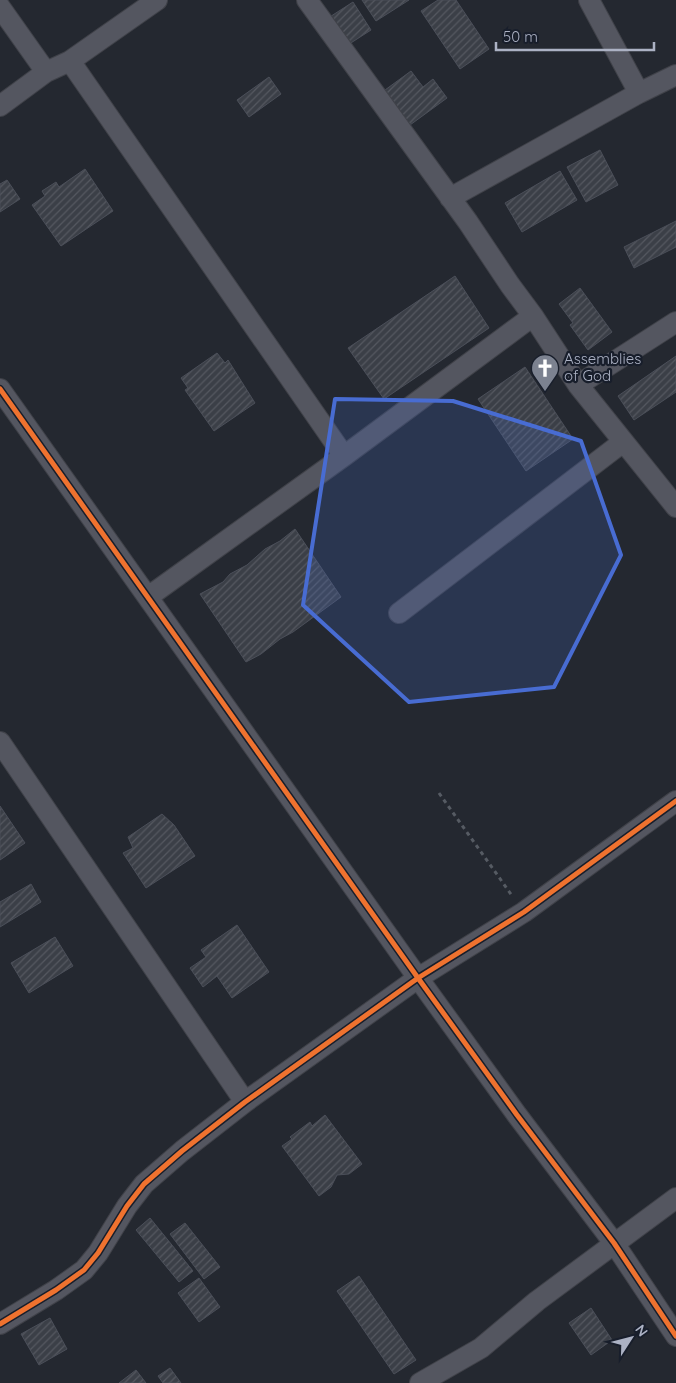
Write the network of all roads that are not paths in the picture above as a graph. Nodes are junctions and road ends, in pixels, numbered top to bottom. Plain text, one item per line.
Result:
1 (156, 0) edge
2 (307, 0) edge
3 (589, 0) edge
4 (0, 7) edge
5 (70, 61) junction
6 (46, 72) junction
7 (676, 75) edge
8 (639, 92) junction
9 (0, 106) edge
10 (450, 198) junction
11 (533, 316) junction
12 (676, 322) edge
13 (578, 385) junction
14 (0, 389) edge
15 (624, 442) junction
16 (344, 456) junction
17 (676, 507) edge
18 (148, 597) junction
19 (399, 613) dead end
20 (0, 742) edge
21 (676, 801) edge
22 (418, 978) junction
23 (245, 1102) junction
24 (676, 1198) edge
25 (614, 1243) junction
26 (0, 1324) edge
27 (676, 1336) edge
28 (421, 1383) edge

1 - 5 street
2 - 10 street
3 - 8 street
4 - 6 street
5 - 6 street
5 - 16 street
6 - 9 street
7 - 8 street
8 - 10 street
10 - 11 street
11 - 13 street
11 - 16 street
12 - 13 street
13 - 15 street
14 - 18 street
15 - 17 street
15 - 19 street
16 - 18 street
18 - 22 street
20 - 23 street
21 - 22 street
22 - 23 street
22 - 25 street
23 - 26 street
24 - 25 street
25 - 27 street
25 - 28 street

